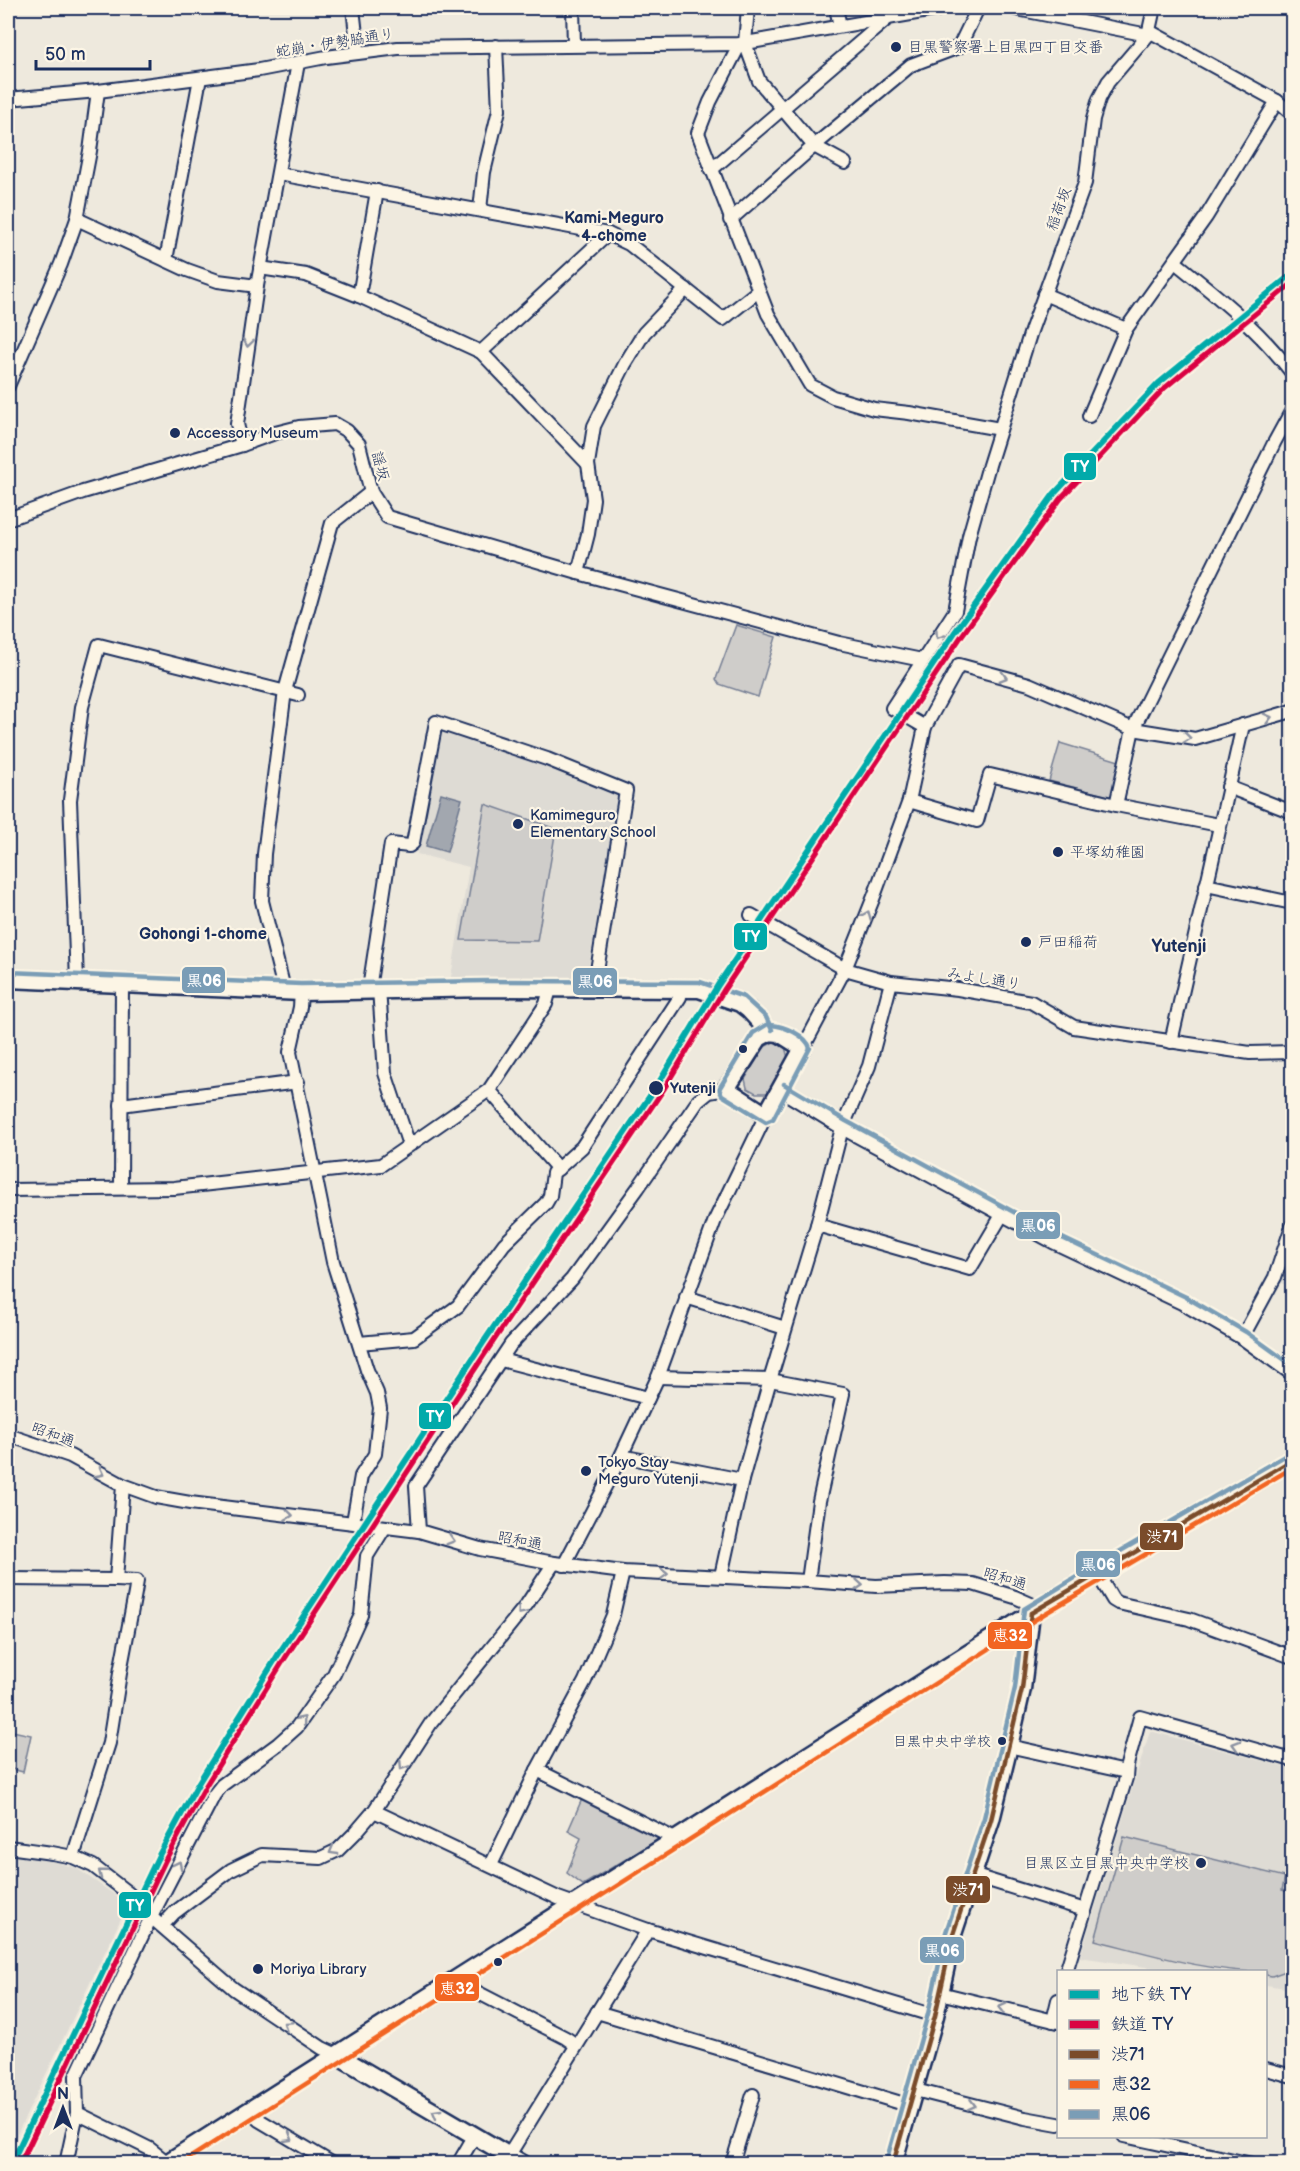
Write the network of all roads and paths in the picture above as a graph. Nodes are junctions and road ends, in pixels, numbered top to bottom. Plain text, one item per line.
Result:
1 (353, 8) edge
2 (573, 8) edge
3 (748, 8) edge
4 (836, 8) edge
5 (945, 8) edge
6 (978, 8) edge
7 (1012, 8) edge
8 (1154, 8) edge
9 (887, 19) junction
10 (840, 26) junction
11 (1148, 33) junction
12 (743, 44) junction
13 (574, 45) junction
14 (496, 46) junction
15 (357, 52) junction
16 (298, 63) junction
17 (200, 78) junction
18 (98, 91) junction
19 (8, 99) edge
20 (1277, 101) junction
21 (781, 109) junction
22 (1293, 114) edge
23 (814, 146) junction
24 (845, 163) dead end
25 (711, 170) junction
26 (279, 174) junction
27 (377, 191) junction
28 (480, 210) junction
29 (76, 219) junction
30 (730, 220) junction
31 (608, 234) junction
32 (166, 260) junction
33 (1175, 262) junction
34 (260, 268) junction
35 (256, 286) junction
36 (686, 289) junction
37 (758, 291) junction
38 (1044, 294) junction
39 (358, 296) junction
40 (1126, 329) junction
41 (481, 352) junction
42 (1293, 373) edge
43 (8, 386) edge
44 (1293, 410) edge
45 (1089, 416) dead end
46 (1000, 429) junction
47 (242, 445) junction
48 (588, 464) junction
49 (371, 492) junction
50 (8, 519) edge
51 (578, 573) junction
52 (922, 660) junction
53 (285, 691) junction
54 (298, 695) dead end
55 (1293, 711) edge
56 (1243, 724) junction
57 (925, 727) junction
58 (1133, 729) junction
59 (1228, 787) junction
60 (909, 801) junction
61 (1116, 805) junction
62 (1293, 812) edge
63 (1220, 825) junction
64 (1206, 885) junction
65 (1293, 903) edge
66 (751, 915) dead end
67 (845, 969) junction
68 (8, 980) edge
69 (76, 981) junction
70 (891, 982) junction
71 (122, 983) junction
72 (374, 989) junction
73 (549, 989) junction
74 (594, 989) junction
75 (680, 989) junction
76 (282, 992) junction
77 (301, 993) junction
78 (765, 1033) junction
79 (1171, 1042) junction
80 (803, 1048) junction
81 (1293, 1052) edge
82 (298, 1082) junction
83 (726, 1089) junction
84 (489, 1090) junction
85 (780, 1090) junction
86 (121, 1104) junction
87 (766, 1115) junction
88 (842, 1128) junction
89 (409, 1145) junction
90 (558, 1169) junction
91 (314, 1171) junction
92 (121, 1188) junction
93 (8, 1190) edge
94 (1002, 1215) junction
95 (817, 1225) junction
96 (1293, 1226) edge
97 (686, 1297) junction
98 (785, 1328) junction
99 (1242, 1338) junction
100 (359, 1342) junction
101 (501, 1360) junction
102 (1293, 1374) edge
103 (658, 1377) junction
104 (770, 1380) junction
105 (648, 1398) junction
106 (8, 1433) edge
107 (621, 1456) junction
108 (1293, 1460) edge
109 (742, 1480) junction
110 (123, 1485) junction
111 (352, 1522) junction
112 (385, 1527) junction
113 (419, 1531) junction
114 (559, 1564) junction
115 (623, 1572) junction
116 (1096, 1573) junction
117 (721, 1576) junction
118 (8, 1579) edge
119 (116, 1580) junction
120 (808, 1581) junction
121 (1036, 1610) junction
122 (1293, 1657) edge
123 (1009, 1746) junction
124 (1293, 1760) edge
125 (537, 1770) junction
126 (1126, 1772) junction
127 (374, 1811) junction
128 (675, 1839) junction
129 (8, 1847) edge
130 (74, 1857) junction
131 (491, 1865) junction
132 (972, 1875) junction
133 (573, 1903) junction
134 (1085, 1910) junction
135 (151, 1917) junction
136 (162, 1926) junction
137 (648, 1929) junction
138 (1066, 1970) edge
139 (458, 1977) junction
140 (940, 1993) junction
141 (597, 2012) junction
142 (935, 2016) junction
143 (1056, 2022) edge
144 (576, 2045) junction
145 (337, 2055) junction
146 (1267, 2069) edge
147 (1293, 2076) edge
148 (753, 2095) dead end
149 (913, 2098) junction
150 (248, 2110) junction
151 (77, 2113) junction
152 (1057, 2124) edge
153 (475, 2135) junction
154 (1133, 2138) edge
155 (516, 2159) edge
156 (66, 2163) edge
157 (167, 2163) edge
158 (333, 2163) edge
159 (458, 2163) edge
160 (732, 2163) edge
161 (893, 2163) edge
162 (1252, 2163) edge

1 - 15 street
2 - 13 street
3 - 12 street
4 - 10 street
5 - 9 street, 蛇崩・伊勢脇通り
6 - 23 street
7 - 11 street
8 - 11 street, 稲荷坂
9 - 10 street, 蛇崩・伊勢脇通り
9 - 21 street
10 - 12 street, 蛇崩・伊勢脇通り
11 - 20 street
11 - 38 street, 稲荷坂
12 - 13 street, 蛇崩・伊勢脇通り
12 - 21 street
12 - 25 street
13 - 14 street, 蛇崩・伊勢脇通り
14 - 15 street, 蛇崩・伊勢脇通り
14 - 28 street
15 - 16 street, 蛇崩・伊勢脇通り
16 - 17 street, 蛇崩・伊勢脇通り
16 - 26 street
17 - 18 street, 蛇崩・伊勢脇通り
17 - 32 street
18 - 19 street, 蛇崩・伊勢脇通り
18 - 29 street
20 - 22 street
20 - 33 street
21 - 23 street
21 - 25 street
23 - 24 street
23 - 30 street
25 - 30 street
26 - 27 street
26 - 34 street
27 - 28 street
27 - 39 street
28 - 31 street
29 - 32 street
29 - 43 street
30 - 37 street
31 - 36 street
31 - 41 street
32 - 35 street
33 - 40 street
33 - 42 street
34 - 35 street
34 - 39 street
35 -> 47 street
36 - 37 street
36 - 48 street
37 - 46 street
38 - 40 street
38 - 46 street, 稲荷坂
39 - 41 street
40 - 45 street
41 - 48 street
44 - 58 street
46 -> 52 street, 稲荷坂
47 - 49 street, 謡坂
47 - 50 street
48 - 51 street
49 - 51 street, 謡坂
49 - 53 street
51 - 52 street, 謡坂
52 - 57 street
53 - 54 street
53 - 69 street
53 - 76 street
56 -> 55 street
58 -> 56 street
56 - 59 street
57 -> 58 street
57 - 60 street
58 - 61 street
59 - 62 street
59 - 63 street
60 - 61 street
67 -> 60 street
61 - 63 street
63 - 64 street
64 - 65 street
64 - 79 street
66 - 67 street, みよし通り
67 - 70 street, みよし通り
67 - 80 street
68 - 69 street
69 - 71 street
70 - 79 street, みよし通り
70 - 88 street
71 - 76 street
71 - 86 street
72 - 73 street
72 - 74 street
72 - 77 street
72 - 89 street
73 - 74 street
73 - 84 street
74 - 75 street
75 - 78 street
75 - 90 street
76 - 77 street
77 - 82 street
78 - 80 street
78 - 83 street
79 - 81 street, みよし通り
80 - 85 street
82 - 86 street
82 - 91 street
83 - 87 street
83 - 101 street
84 - 89 street
84 - 90 street
85 - 87 street
85 - 88 street
86 - 92 street
87 - 97 street
88 - 94 street
88 - 95 street
89 - 91 street
90 - 100 street
91 - 92 street
91 - 100 street
92 - 93 street
94 - 95 street
94 - 99 street
95 - 98 street
96 - 99 street
97 - 98 street
97 - 103 street
98 - 104 street
99 - 102 street
100 - 111 street
101 - 105 street
101 - 113 street
103 - 104 street
103 - 105 street
104 - 109 street
104 - 120 street
105 - 107 street
106 -> 110 street, 昭和通
107 - 109 street
107 - 114 street
108 - 116 street
109 - 117 street
110 -> 111 street, 昭和通
110 - 119 street
111 - 112 street, 昭和通
112 - 113 street, 昭和通
135 -> 112 street
113 -> 114 street, 昭和通
114 - 115 street, 昭和通
114 -> 127 street
115 -> 117 street, 昭和通
115 - 125 street
116 - 121 street
116 - 122 street
117 - 120 street, 昭和通
118 - 119 street
119 - 130 street
120 -> 121 street, 昭和通
121 - 123 street
121 - 128 street
123 - 126 street
123 - 132 street
124 -> 126 street
125 - 128 street
125 - 131 street
126 - 134 street
127 - 131 street
127 -> 136 street
128 - 133 street
129 - 130 street
135 -> 130 street
131 - 133 street
132 - 134 street
132 - 140 street
133 - 137 street
133 - 139 street
134 - 138 street
135 - 136 street
135 - 151 street
145 -> 136 street
137 - 141 street
137 - 142 street
139 - 144 street
139 - 145 street
140 - 142 street
143 -> 140 street
141 - 144 street
141 - 149 street
142 - 149 street
144 - 155 street
145 - 150 street
153 -> 145 street
146 - 147 street
148 - 160 street
149 -> 152 street
149 - 161 street
150 - 157 street
150 -> 158 street
151 - 156 street
151 - 157 street
153 - 155 street
153 - 159 street
154 - 162 street

